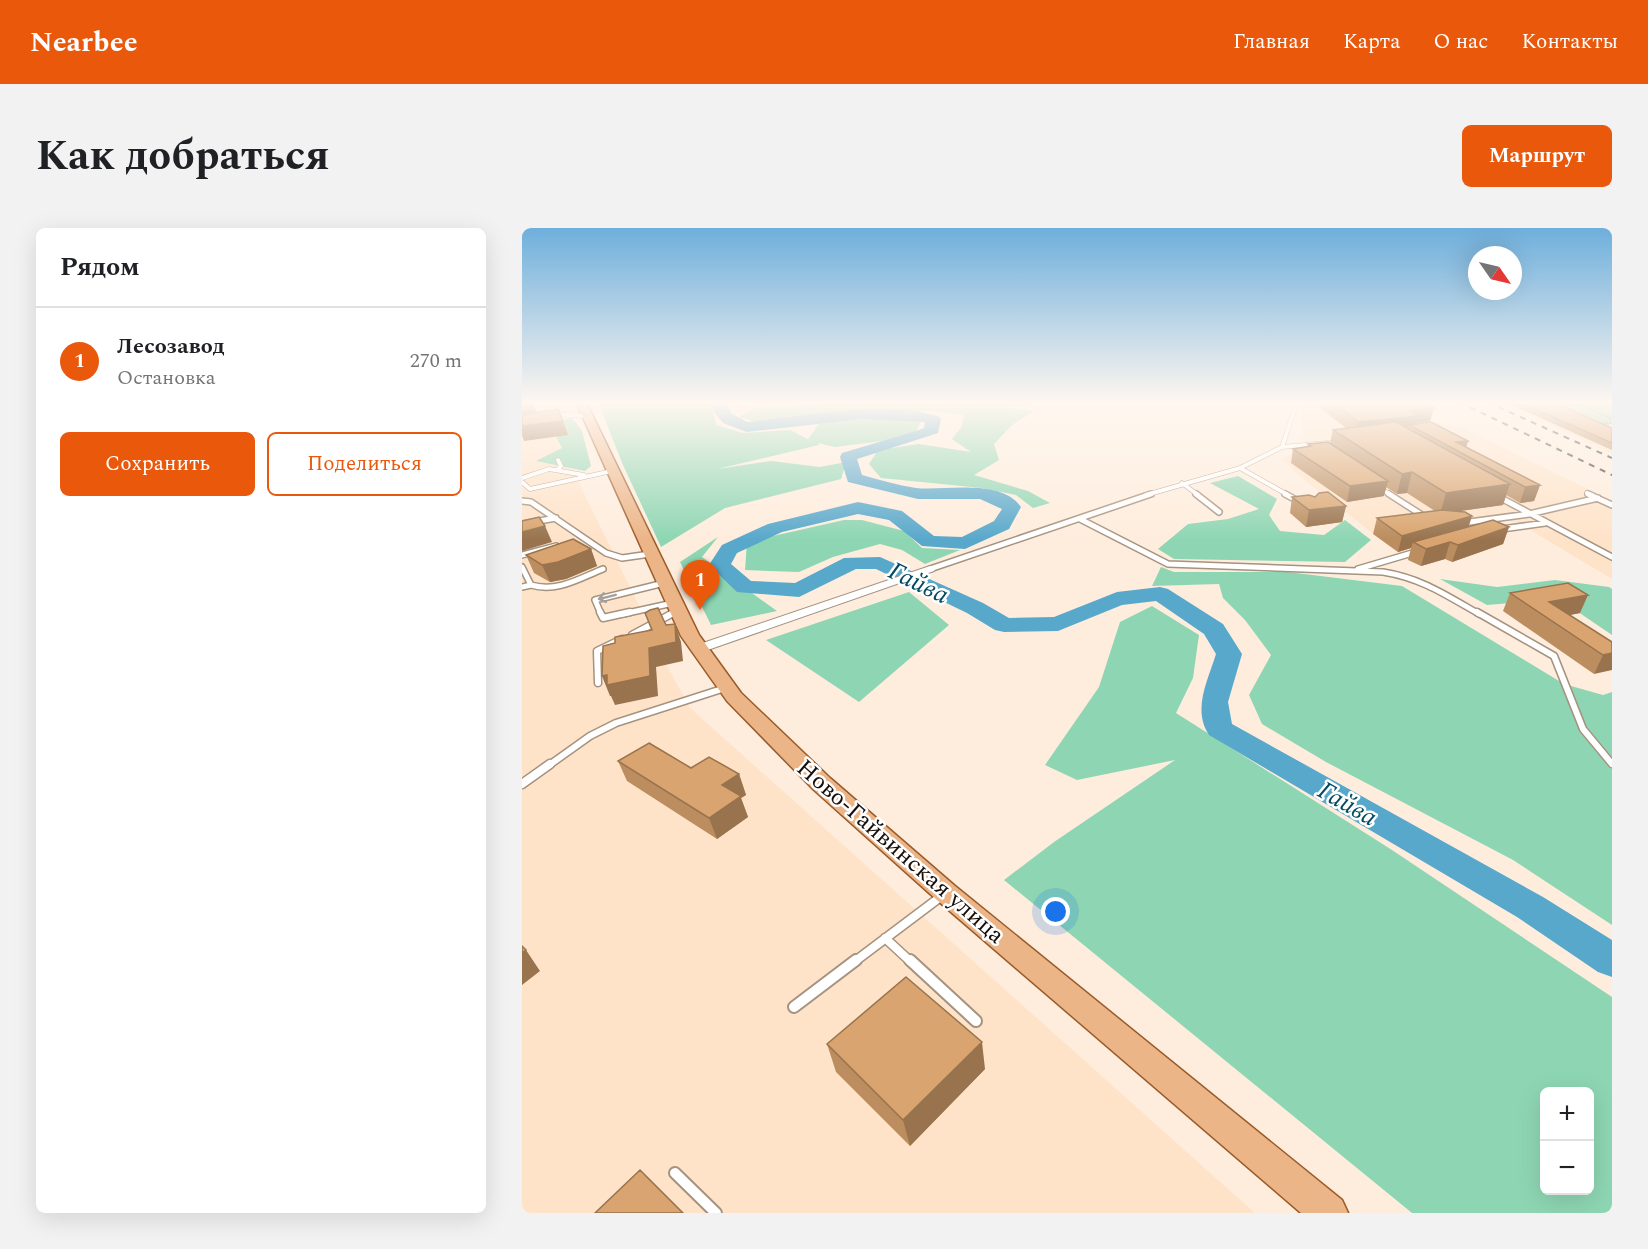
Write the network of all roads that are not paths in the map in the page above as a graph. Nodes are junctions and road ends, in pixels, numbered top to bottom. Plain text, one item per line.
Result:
1 (594, 448) edge
2 (1280, 448) edge
3 (558, 460) dead end
4 (1240, 468) junction
5 (557, 470) junction
6 (601, 474) junction
7 (522, 481) edge
8 (1368, 481) edge
9 (1182, 483) junction
10 (530, 489) junction
11 (522, 491) edge
12 (1490, 491) edge
13 (1587, 493) dead end
14 (1598, 498) junction
15 (522, 501) edge
16 (1612, 506) edge
17 (1311, 508) edge
18 (1219, 512) dead end
19 (1529, 514) junction
20 (556, 518) junction
21 (1080, 519) junction
22 (1429, 519) edge
23 (1454, 522) edge
24 (1546, 523) junction
25 (522, 524) edge
26 (1501, 529) edge
27 (585, 539) junction
28 (573, 542) edge
29 (562, 544) edge
30 (1426, 549) edge
31 (650, 554) junction
32 (522, 555) edge
33 (1612, 557) edge
34 (522, 567) edge
35 (603, 569) dead end
36 (930, 569) joint
37 (1353, 571) junction
38 (531, 585) junction
39 (522, 587) edge
40 (672, 599) junction
41 (698, 650) junction
42 (598, 683) dead end
43 (725, 688) junction
44 (1612, 764) edge
45 (522, 784) edge
46 (946, 893) junction
47 (885, 938) junction
48 (794, 1007) dead end
49 (976, 1021) dead end
50 (675, 1173) dead end
51 (716, 1213) edge
52 (1329, 1213) edge

1 - 6 main road, Ново-Гайвинская улица
2 - 4 lane
3 - 5 lane
4 - 9 lane
4 - 17 lane
5 - 6 lane
5 - 7 lane
6 - 10 lane
6 - 31 main road, Ново-Гайвинская улица
7 - 10 lane
8 - 22 lane
9 - 18 lane
9 - 21 lane
10 - 11 lane
12 - 19 lane
13 - 14 lane
14 - 16 lane
14 - 19 lane
15 - 20 lane
19 - 23 lane
19 - 24 lane
20 - 25 lane
20 - 27 lane
21 - 36 lane
21 - 37 lane
24 - 26 lane
24 - 33 lane
27 - 28 lane
27 - 31 lane
29 - 32 lane
30 - 37 lane
31 - 40 main road, Ново-Гайвинская улица
34 - 38 lane
35 - 38 lane
36 - 41 street
37 - 44 lane
38 - 39 lane
40 -> 40 lane
40 - 41 main road, Ново-Гайвинская улица
40 - 42 lane
41 - 43 main road, Ново-Гайвинская улица
43 - 45 lane
43 - 46 main road, Ново-Гайвинская улица
46 - 47 lane
46 - 52 main road, Ново-Гайвинская улица
47 - 48 lane
47 - 49 lane
50 - 51 lane

